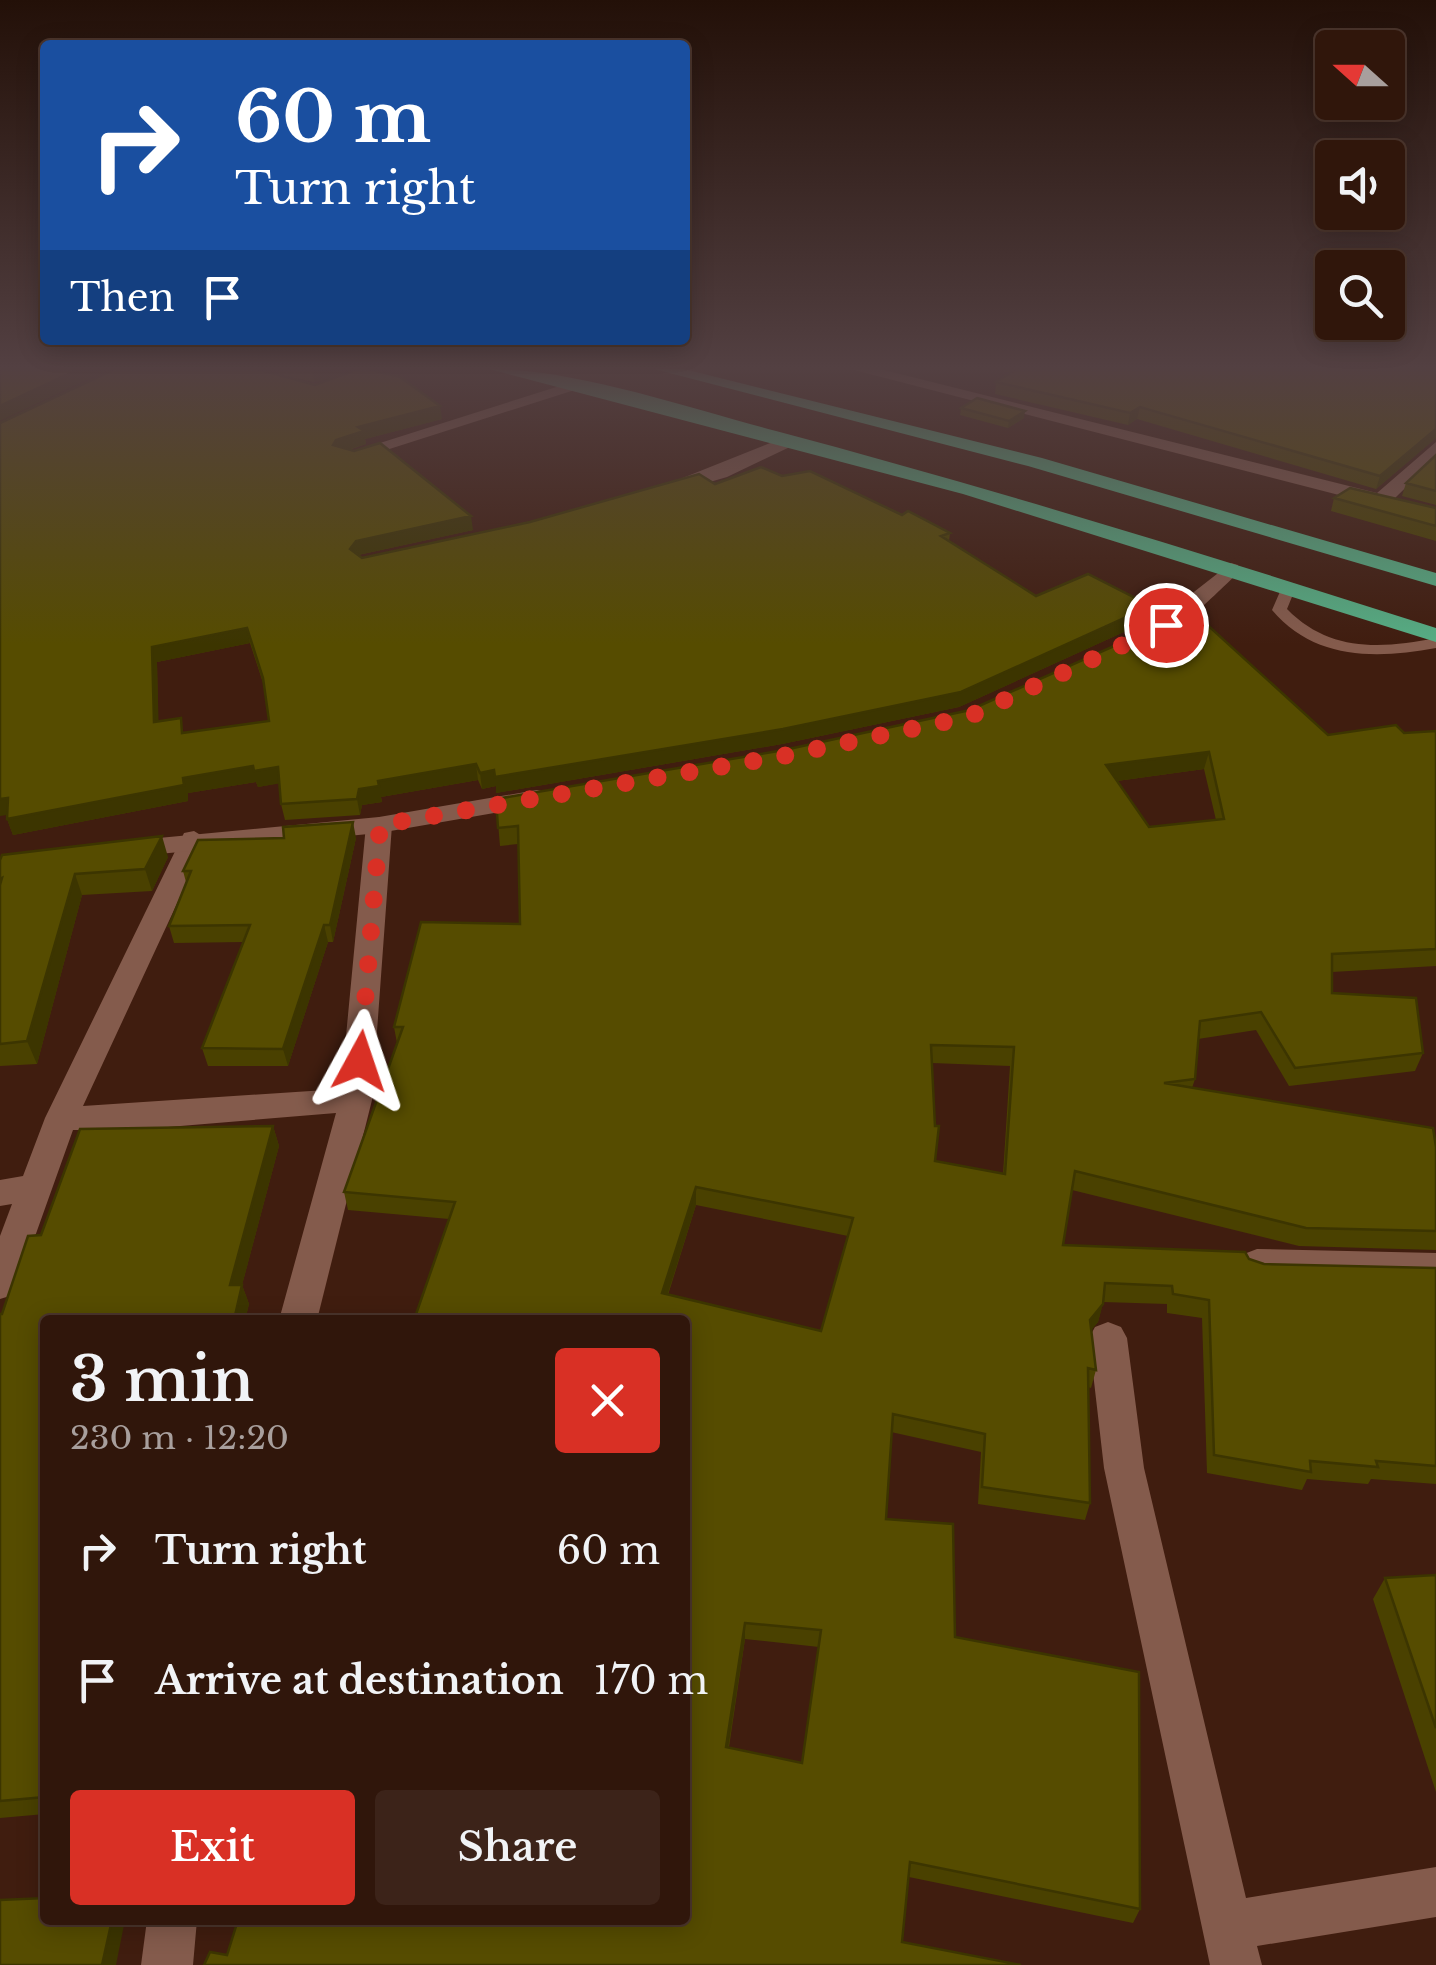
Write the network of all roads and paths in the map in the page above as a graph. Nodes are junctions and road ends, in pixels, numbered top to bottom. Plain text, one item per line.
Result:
1 (746, 461) edge
2 (861, 461) edge
3 (1030, 461) edge
4 (1230, 461) edge
5 (1423, 461) edge
6 (646, 494) edge
7 (1383, 498) junction
8 (1436, 514) edge
9 (1231, 569) junction
10 (1436, 580) edge
11 (1289, 588) junction
12 (1436, 635) edge
13 (1436, 643) edge
14 (1112, 650) edge
15 (572, 792) edge
16 (380, 825) junction
17 (194, 839) junction
18 (97, 853) edge
19 (356, 1100) junction
20 (60, 1118) junction
21 (36, 1187) junction
22 (0, 1193) edge
23 (1257, 1264) edge
24 (1436, 1268) edge
25 (0, 1284) edge
26 (299, 1315) edge
27 (1108, 1338) dead end
28 (1436, 1892) edge
29 (171, 1925) edge
30 (1232, 1945) edge
31 (166, 1965) edge

1 - 6 street
2 - 9 highway
3 - 10 highway
4 - 7 street
5 - 7 street
7 - 8 street
9 - 11 highway
9 - 14 street
11 - 12 highway
11 - 13 lane
15 - 16 street
16 - 17 street
16 - 19 street
17 - 18 street
17 - 20 street
19 - 20 street
19 - 26 street
20 - 21 street
21 - 22 street
21 - 25 street
23 - 24 street
27 - 30 street
28 - 30 street
29 - 31 street

